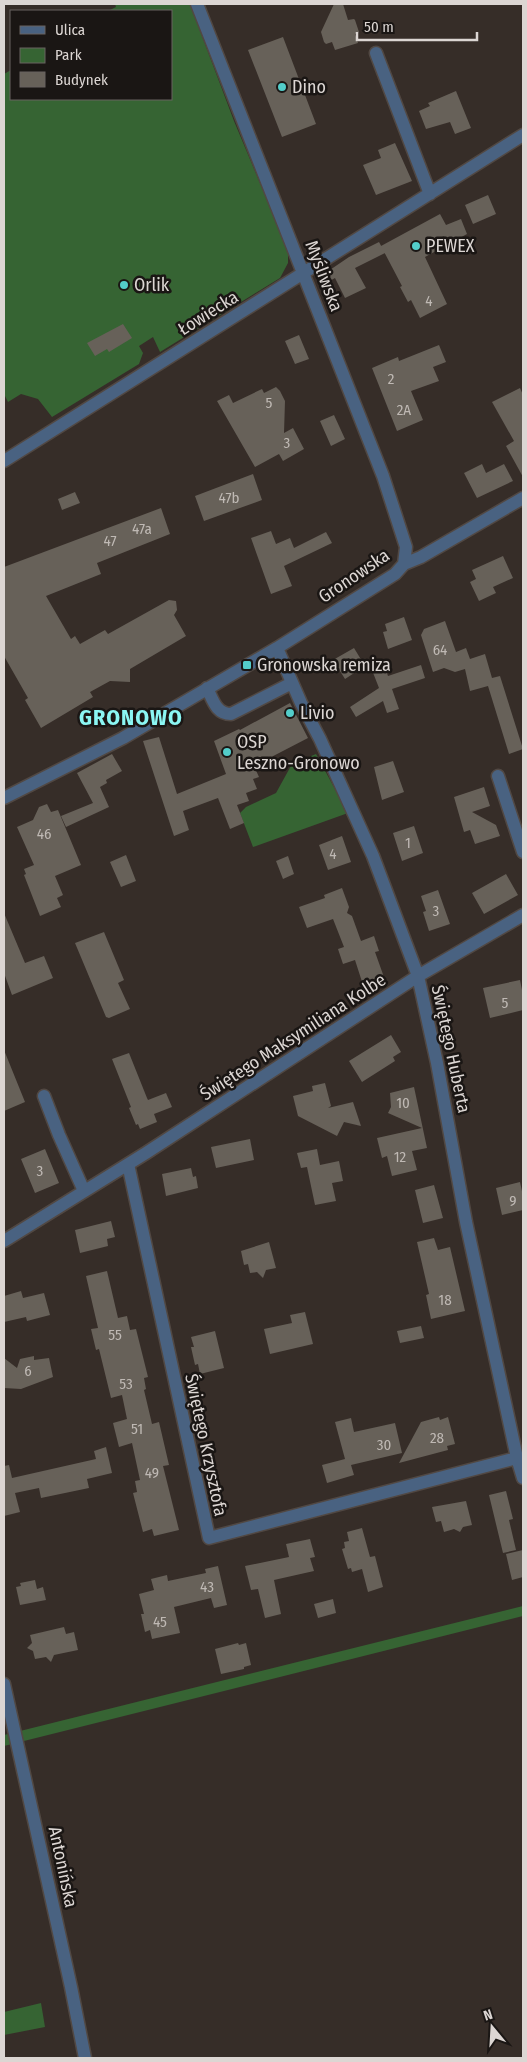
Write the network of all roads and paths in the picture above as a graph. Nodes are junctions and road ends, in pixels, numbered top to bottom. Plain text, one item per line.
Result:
1 (197, 4) edge
2 (376, 53) dead end
3 (523, 135) edge
4 (430, 194) junction
5 (304, 274) junction
6 (4, 461) edge
7 (523, 498) edge
8 (404, 564) junction
9 (277, 648) junction
10 (292, 683) junction
11 (208, 688) junction
12 (498, 776) dead end
13 (4, 798) edge
14 (523, 852) edge
15 (523, 915) edge
16 (418, 976) junction
17 (44, 1096) dead end
18 (128, 1164) junction
19 (84, 1192) junction
20 (4, 1241) edge
21 (517, 1458) junction
22 (523, 1478) edge
23 (4, 1684) edge
24 (85, 2058) edge

1 - 5 street, Myśliwska
2 - 4 street
3 - 4 street, Łowiecka
4 - 5 street, Łowiecka
5 - 6 street, Łowiecka
5 - 8 street, Myśliwska
7 - 8 street, Gronowska
8 - 9 street, Gronowska
9 - 10 street, Świętego Huberta
9 - 11 street, Gronowska
10 - 11 street
10 - 16 street, Świętego Huberta
11 - 13 street, Gronowska
12 - 14 street
15 - 16 street, Świętego Maksymiliana Kolbe
16 - 18 street, Świętego Maksymiliana Kolbe
16 - 21 street, Świętego Huberta
17 - 19 street
18 - 19 street, Świętego Maksymiliana Kolbe
18 - 21 street, Świętego Krzysztofa
19 - 20 street, Świętego Maksymiliana Kolbe
21 - 22 street, Świętego Huberta
23 - 24 street, Antonińska

